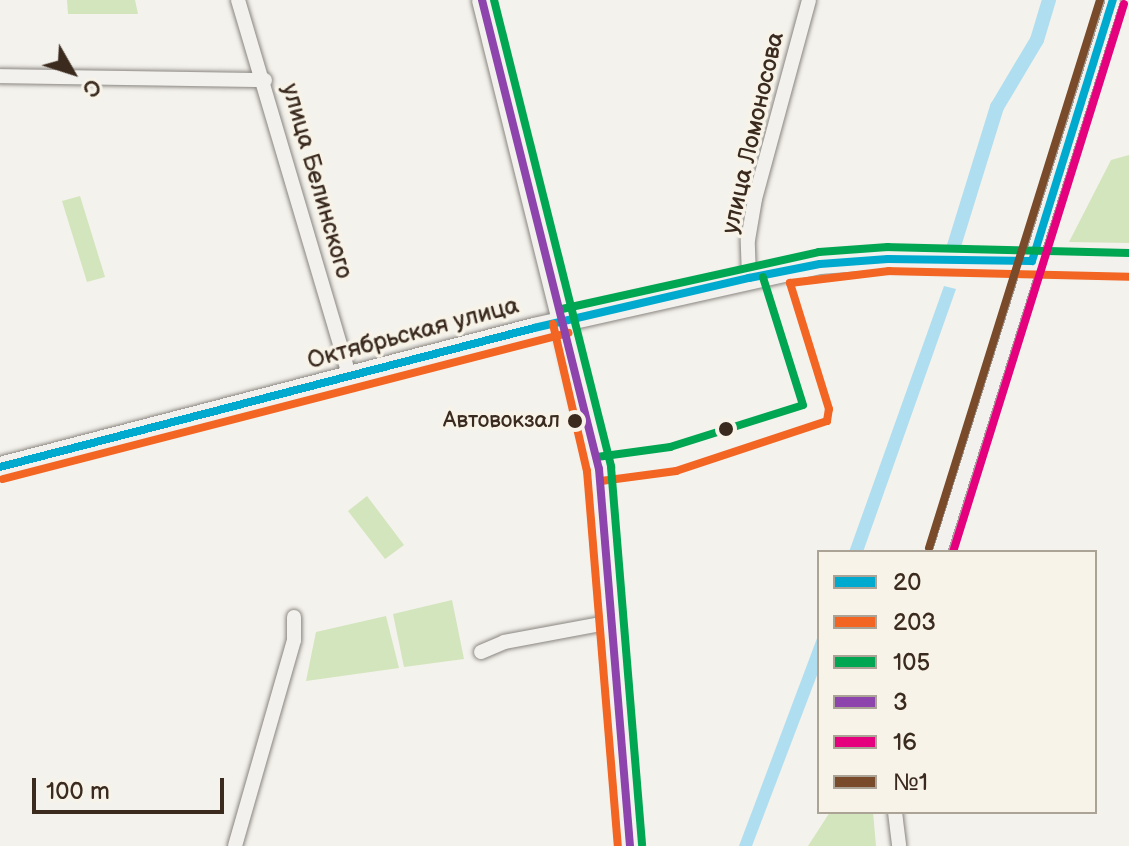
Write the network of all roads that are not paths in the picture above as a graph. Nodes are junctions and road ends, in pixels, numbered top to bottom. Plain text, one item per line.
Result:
1 (238, 0) edge
2 (482, 0) edge
3 (809, 0) edge
4 (1113, 0) edge
5 (0, 76) edge
6 (265, 80) junction
7 (1032, 261) junction
8 (1129, 265) edge
9 (749, 278) junction
10 (565, 321) junction
11 (350, 377) junction
12 (0, 467) edge
13 (941, 550) edge
14 (294, 617) dead end
15 (612, 622) junction
16 (481, 652) dead end
17 (895, 814) edge
18 (235, 846) edge
19 (630, 846) edge
20 (899, 846) edge

1 - 6 street, улица Белинского
2 - 10 street
3 - 9 street, улица Ломоносова
4 - 7 street
5 - 6 street
6 - 11 street, улица Белинского
7 - 8 street, Октябрьская улица
7 - 9 street, Октябрьская улица
7 - 13 street
9 - 10 street, Октябрьская улица
10 - 11 street, Октябрьская улица
10 - 15 street
11 - 12 street, Октябрьская улица
14 - 18 street
15 - 16 street
15 - 19 street
17 - 20 street

